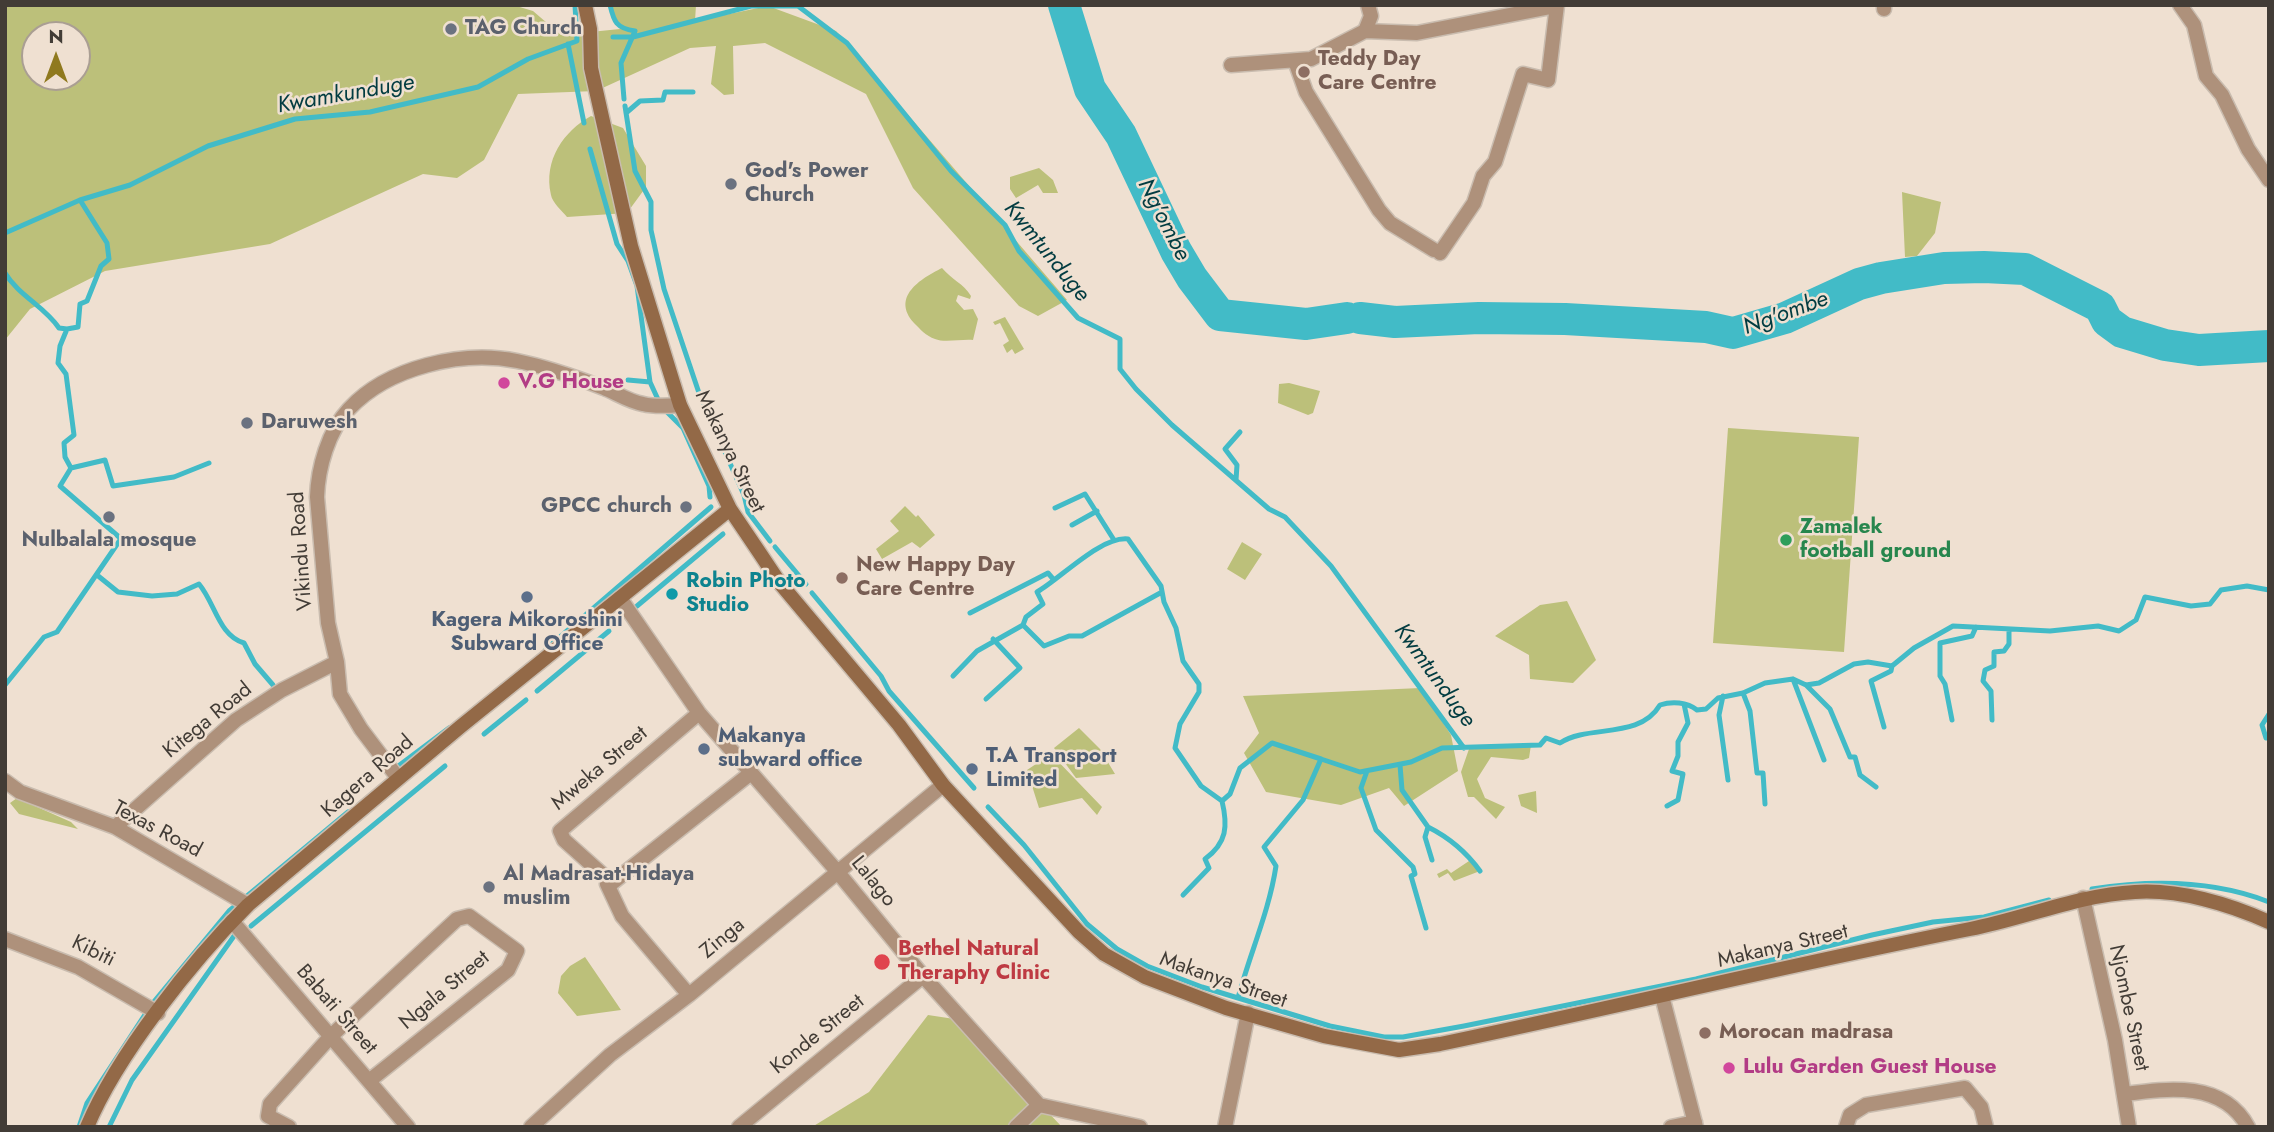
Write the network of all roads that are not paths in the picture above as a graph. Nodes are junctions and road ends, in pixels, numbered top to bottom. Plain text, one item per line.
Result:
1 (585, 5) edge
2 (1368, 5) edge
3 (2180, 5) edge
4 (1557, 6) edge
5 (1490, 12) edge
6 (1365, 31) junction
7 (1295, 61) junction
8 (1231, 65) dead end
9 (2269, 180) edge
10 (680, 405) junction
11 (730, 509) junction
12 (620, 598) junction
13 (337, 662) junction
14 (699, 713) junction
15 (751, 773) junction
16 (398, 778) junction
17 (5, 781) edge
18 (943, 785) junction
19 (115, 827) junction
20 (836, 870) junction
21 (609, 881) junction
22 (2083, 898) junction
23 (248, 905) junction
24 (232, 921) junction
25 (2269, 922) edge
26 (5, 939) edge
27 (923, 976) junction
28 (689, 995) junction
29 (1662, 996) junction
30 (158, 1013) junction
31 (1248, 1013) junction
32 (331, 1035) junction
33 (369, 1081) junction
34 (2125, 1094) junction
35 (1039, 1105) junction
36 (1696, 1124) edge
37 (88, 1127) edge
38 (289, 1127) edge
39 (408, 1127) edge
40 (531, 1127) edge
41 (739, 1127) edge
42 (1016, 1127) edge
43 (1140, 1127) edge
44 (1225, 1127) edge
45 (1671, 1127) edge
46 (1846, 1127) edge
47 (1986, 1127) edge
48 (2129, 1127) edge
49 (2248, 1127) edge

1 - 10 street, Makanya Street
2 - 6 street
3 - 9 street
4 - 5 street
4 - 7 street
5 - 6 street
6 - 7 street
7 - 8 street
10 - 11 street, Makanya Street
10 - 13 street, Vikindu Road
11 - 12 street, Kagera Road
11 - 18 street, Makanya Street
12 - 14 street, Lalago
12 - 16 street, Kagera Road
13 - 16 street, Vikindu Road
13 - 19 street, Kitega Road
14 - 15 street, Lalago
14 - 21 street, Mweka Street
15 - 20 street, Lalago
15 - 21 street
16 - 23 street, Kagera Road
17 - 19 street, Texas Road
18 - 20 street, Zinga
18 - 31 street, Makanya Street
19 - 23 street, Texas Road
20 - 27 street, Lalago
20 - 28 street, Zinga
21 - 28 street
22 - 25 street, Makanya Street
22 - 29 street, Makanya Street
22 - 34 street, Njombe Street
23 - 24 street, Kagera Road
24 - 30 street, Kagera Road
24 - 32 street, Babati Street
26 - 30 street, Kibiti
27 - 35 street, Lalago
27 - 41 street, Konde Street
28 - 40 street, Zinga
29 - 31 street, Makanya Street
29 - 36 street
30 - 37 street, Kagera Road
31 - 44 street
32 - 33 street, Babati Street
32 - 33 street, Ngala Street
32 - 38 street
33 - 39 street, Babati Street
34 - 48 street, Njombe Street
34 - 49 street
35 - 42 street
35 - 43 street
36 - 45 street
46 - 47 street

